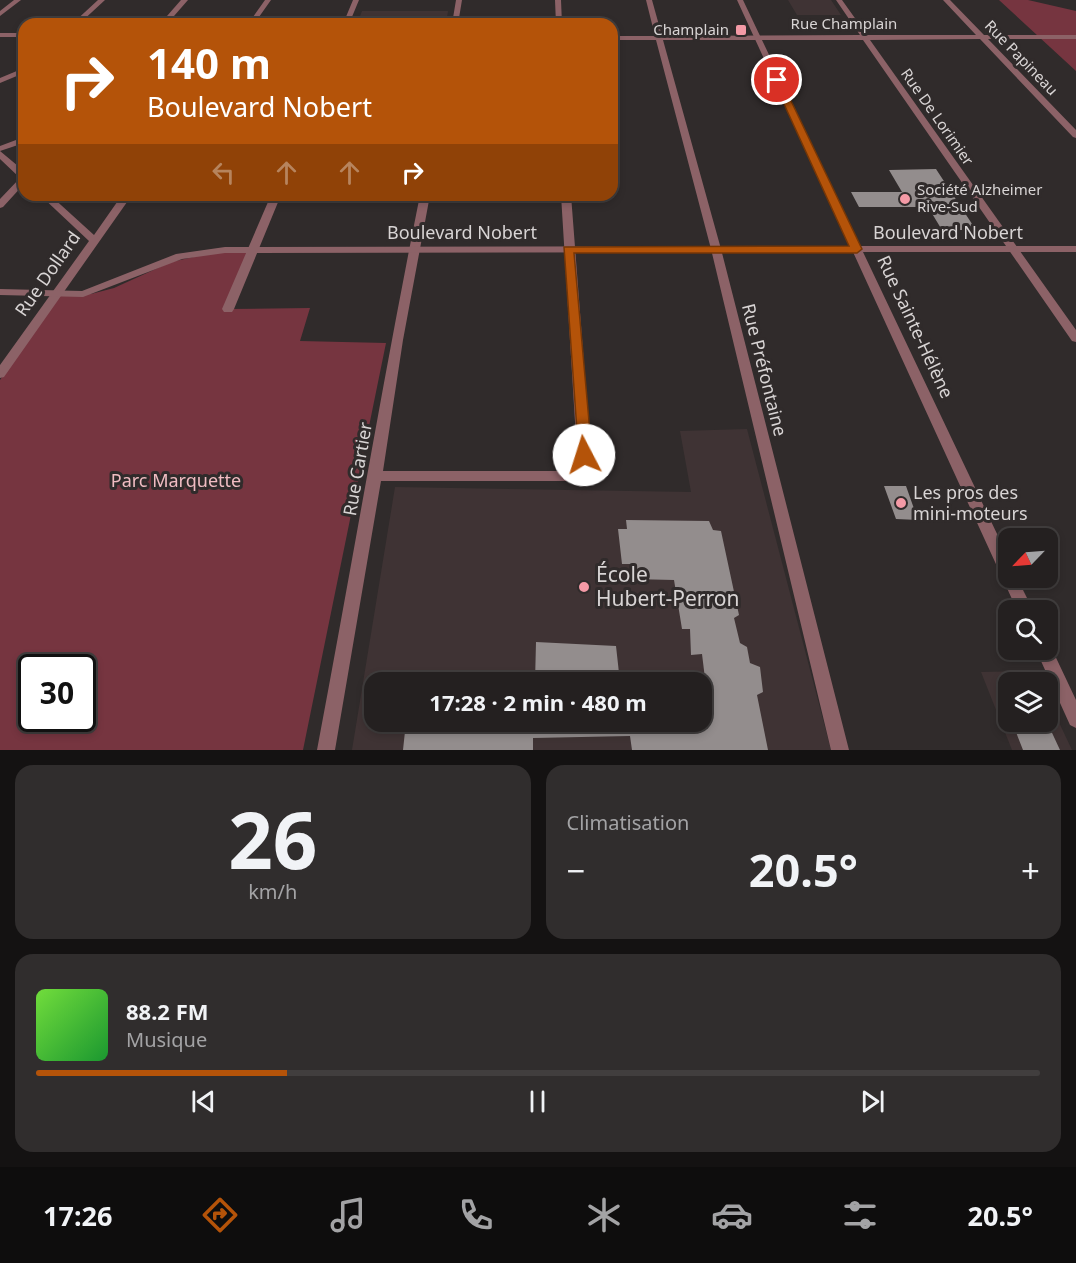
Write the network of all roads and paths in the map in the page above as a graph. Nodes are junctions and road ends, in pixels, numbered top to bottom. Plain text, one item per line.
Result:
1 (18, 0) edge
2 (102, 0) edge
3 (184, 0) edge
4 (268, 0) edge
5 (356, 0) edge
6 (459, 0) edge
7 (558, 0) edge
8 (649, 0) edge
9 (740, 0) edge
10 (838, 0) edge
11 (946, 0) edge
12 (0, 14) edge
13 (82, 18) edge
14 (168, 18) edge
15 (255, 18) edge
16 (348, 18) edge
17 (456, 18) edge
18 (559, 18) edge
19 (0, 35) edge
20 (18, 35) edge
21 (982, 37) junction
22 (1076, 37) edge
23 (618, 38) edge
24 (659, 38) junction
25 (757, 38) junction
26 (865, 38) junction
27 (18, 73) edge
28 (0, 81) edge
29 (1076, 135) edge
30 (18, 142) edge
31 (0, 149) edge
32 (0, 154) edge
33 (18, 172) edge
34 (18, 185) edge
35 (52, 201) edge
36 (123, 201) edge
37 (274, 201) edge
38 (424, 201) edge
39 (566, 201) edge
40 (0, 205) edge
41 (94, 240) junction
42 (415, 249) junction
43 (568, 249) junction
44 (716, 249) junction
45 (857, 249) junction
46 (1013, 249) junction
47 (1076, 249) edge
48 (254, 250) junction
49 (0, 292) edge
50 (57, 293) junction
51 (228, 309) dead end
52 (1076, 338) edge
53 (0, 374) edge
54 (375, 476) junction
55 (998, 552) edge
56 (1049, 660) edge
57 (1076, 719) edge
58 (326, 750) edge
59 (840, 750) edge

1 - 12 street
2 - 13 street
3 - 14 street
4 - 15 street
5 - 16 street
6 - 17 street
7 - 18 street
8 - 24 street, Rue Préfontaine
9 - 25 street, Rue Sainte-Hélène
10 - 26 street, Rue De Lorimier
11 - 21 street, Rue Papineau
19 - 20 street
21 - 22 street, Rue Champlain
21 - 26 street, Rue Champlain
21 - 29 street, Rue Papineau
23 - 24 street, Rue Champlain
24 - 25 street, Rue Champlain
24 - 44 street, Rue Préfontaine
25 - 26 street, Rue Champlain
25 - 45 street, Rue Sainte-Hélène
26 - 46 street, Rue De Lorimier
27 - 28 street
30 - 31 street
32 - 33 street
34 - 40 street
35 - 41 street
36 - 41 street, Rue Dollard
37 - 48 street
38 - 42 street, Rue Cartier
39 - 43 street
41 - 50 street, Rue Dollard
42 - 43 street, Boulevard Nobert
42 - 48 street, Boulevard Nobert
42 - 54 street, Rue Cartier
43 - 44 street, Boulevard Nobert
43 - 54 street
44 - 45 street, Boulevard Nobert
44 - 59 street, Rue Préfontaine
45 - 46 street, Boulevard Nobert
45 - 55 street, Rue Sainte-Hélène
46 - 47 street, Boulevard Nobert
46 - 52 street, Rue De Lorimier
48 - 50 street, Boulevard Nobert
48 - 51 street
49 - 50 street, Boulevard Nobert
50 - 53 street, Rue Dollard
54 - 58 street, Rue Cartier
56 - 57 street

